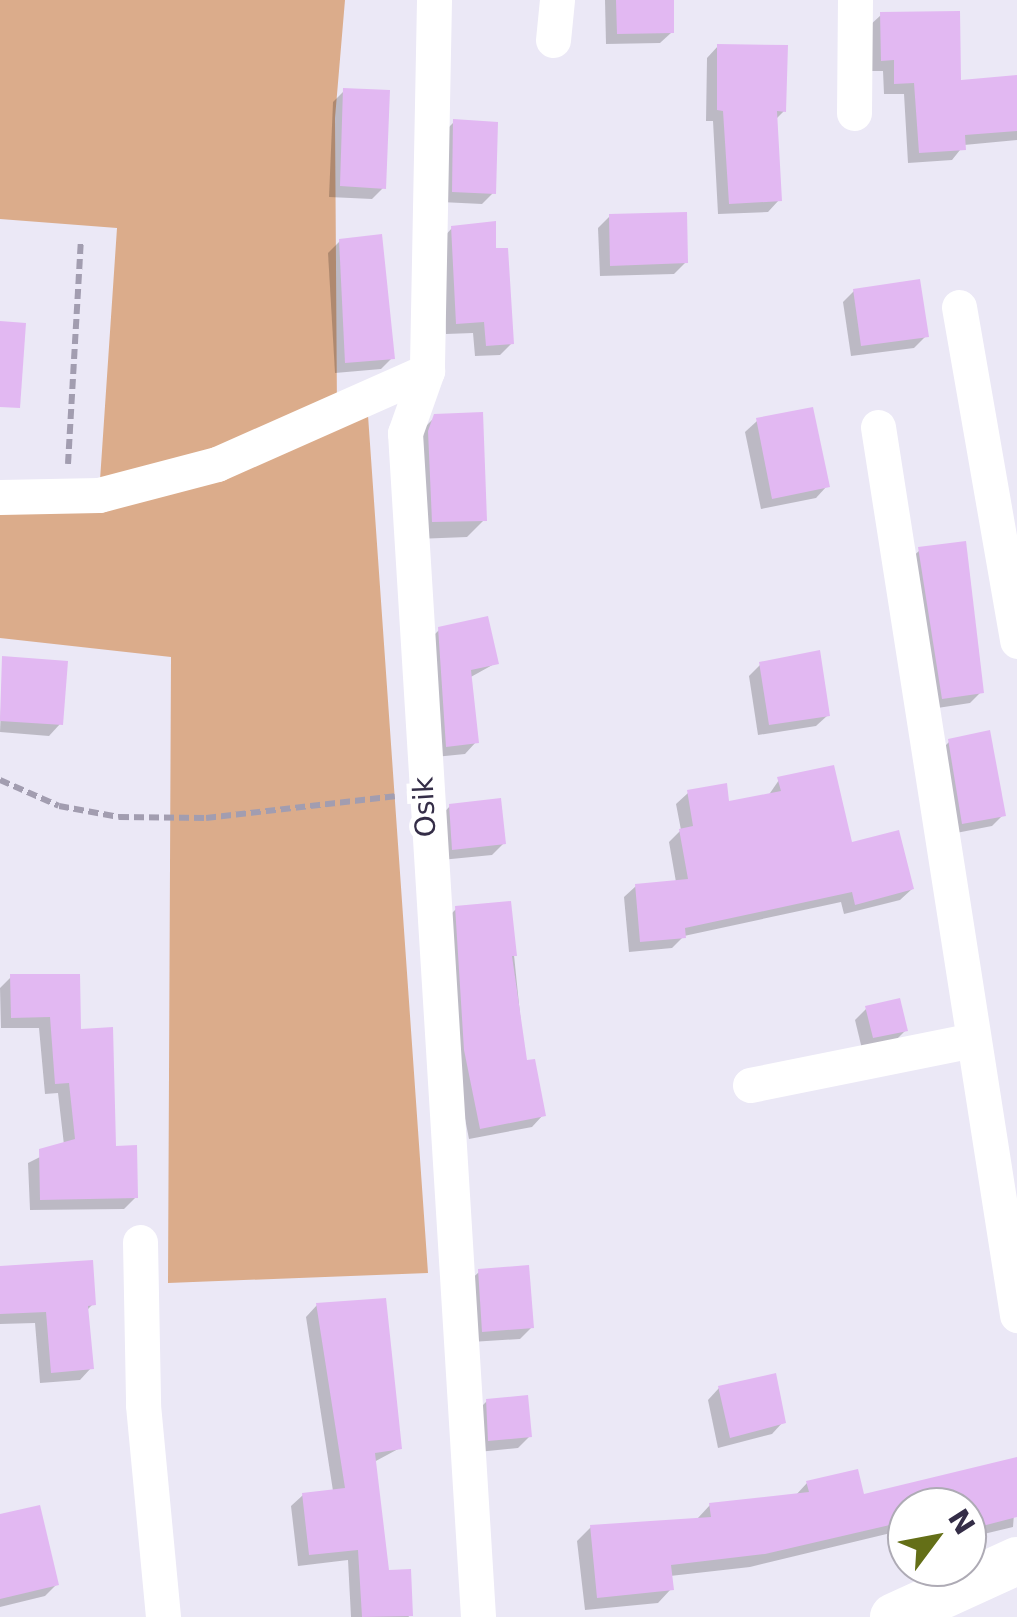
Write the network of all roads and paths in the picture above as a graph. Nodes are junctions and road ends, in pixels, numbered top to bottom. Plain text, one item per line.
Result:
1 (434, 0) edge
2 (557, 0) edge
3 (855, 0) edge
4 (553, 40) dead end
5 (854, 113) dead end
6 (81, 241) dead end
7 (959, 307) dead end
8 (427, 371) junction
9 (878, 427) dead end
10 (66, 496) junction
11 (0, 497) edge
12 (1017, 641) edge
13 (0, 780) edge
14 (424, 798) junction
15 (973, 1040) junction
16 (750, 1085) dead end
17 (140, 1242) dead end
18 (1017, 1315) edge
19 (1017, 1561) edge
20 (905, 1614) edge
21 (163, 1617) edge
22 (478, 1617) edge

1 - 8 street, Osik
2 - 4 street
3 - 5 street
6 - 10 path
7 - 12 street
8 - 10 street
8 - 14 street, Osik
9 - 15 street
10 - 11 street
13 - 14 path
14 - 22 street, Osik
15 - 16 street
15 - 18 street
17 - 21 street
19 - 20 main road

